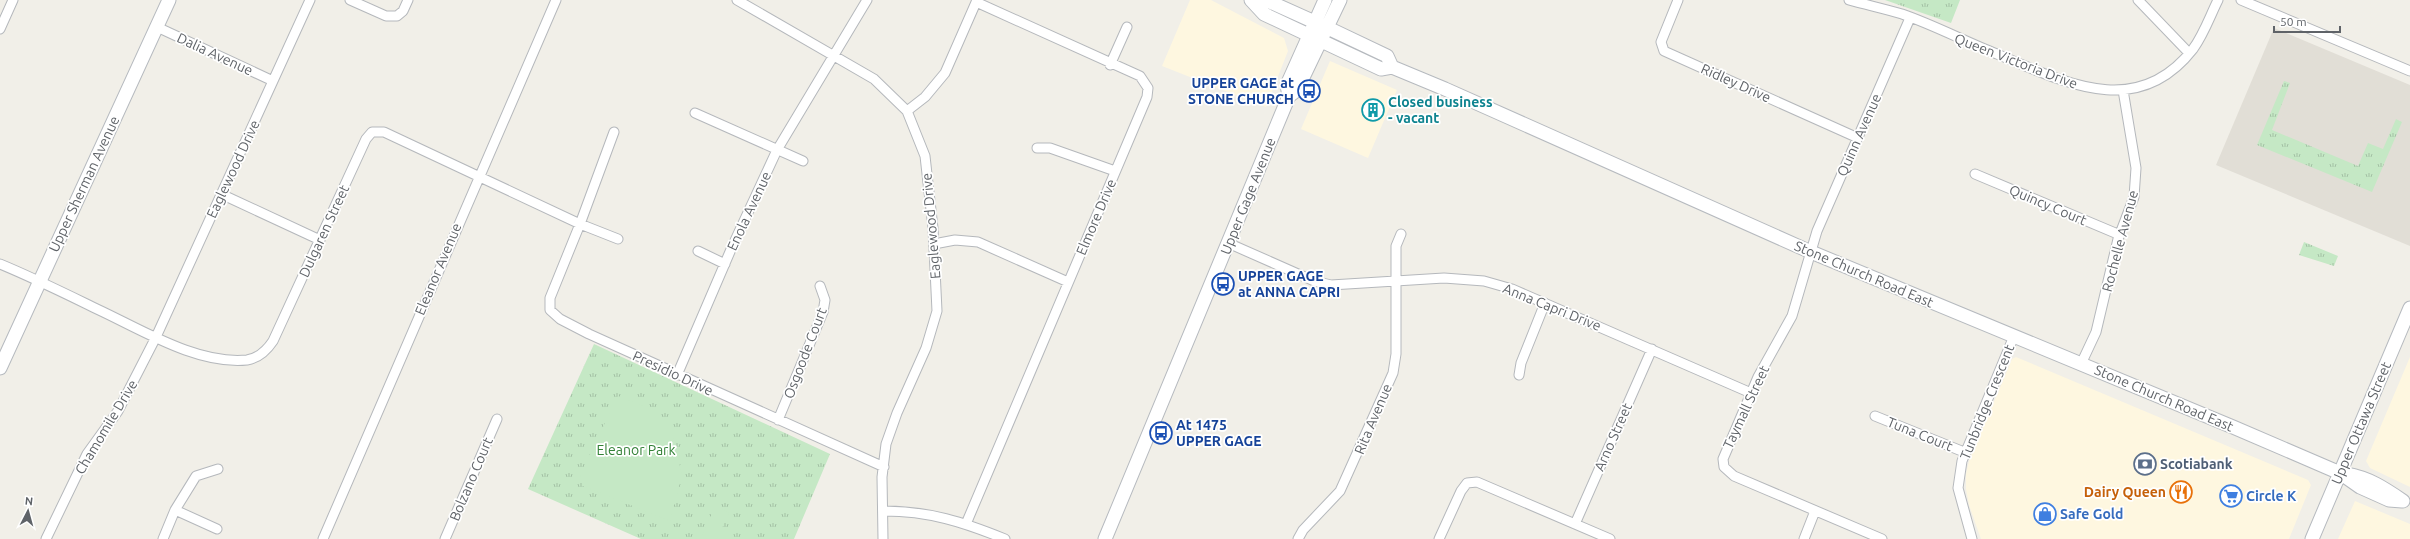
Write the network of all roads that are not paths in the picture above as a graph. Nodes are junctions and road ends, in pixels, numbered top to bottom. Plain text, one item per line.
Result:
1 (13, 0) edge
2 (169, 0) edge
3 (310, 0) edge
4 (350, 0) edge
5 (408, 0) edge
6 (556, 0) edge
7 (738, 0) edge
8 (867, 0) edge
9 (1252, 0) edge
10 (1325, 0) edge
11 (1340, 0) edge
12 (1678, 0) edge
13 (1849, 0) edge
14 (2138, 0) edge
15 (2218, 0) edge
16 (2242, 0) edge
17 (977, 1) edge
18 (1910, 18) junction
19 (1316, 22) junction
20 (156, 27) junction
21 (1127, 27) dead end
22 (1328, 28) junction
23 (0, 29) edge
24 (1309, 35) junction
25 (1321, 41) junction
26 (2189, 53) junction
27 (834, 54) junction
28 (1110, 65) junction
29 (1392, 67) junction
30 (2410, 71) edge
31 (273, 81) junction
32 (2123, 90) junction
33 (1289, 96) junction
34 (907, 111) junction
35 (695, 113) dead end
36 (614, 132) dead end
37 (1858, 138) junction
38 (1037, 148) dead end
39 (777, 150) junction
40 (803, 162) dead end
41 (1115, 171) junction
42 (1975, 174) dead end
43 (478, 176) junction
44 (221, 194) junction
45 (580, 224) junction
46 (1401, 234) dead end
47 (2120, 235) junction
48 (618, 239) dead end
49 (320, 240) junction
50 (1228, 243) junction
51 (934, 244) junction
52 (698, 251) dead end
53 (1811, 252) junction
54 (0, 264) edge
55 (725, 264) junction
56 (39, 280) junction
57 (1396, 280) junction
58 (1068, 282) junction
59 (820, 286) dead end
60 (1545, 303) junction
61 (2410, 308) edge
62 (2014, 336) junction
63 (156, 337) junction
64 (1652, 349) junction
65 (2081, 364) junction
66 (0, 368) edge
67 (677, 375) junction
68 (1519, 376) dead end
69 (1751, 393) junction
70 (1875, 416) dead end
71 (497, 419) dead end
72 (778, 420) junction
73 (1964, 452) junction
74 (884, 467) junction
75 (218, 470) dead end
76 (2340, 473) junction
77 (2406, 503) edge
78 (175, 510) junction
79 (884, 511) junction
80 (1815, 512) junction
81 (966, 524) junction
82 (1575, 524) junction
83 (217, 529) dead end
84 (46, 539) edge
85 (163, 539) edge
86 (323, 539) edge
87 (445, 539) edge
88 (883, 539) edge
89 (1005, 539) edge
90 (1106, 539) edge
91 (1298, 539) edge
92 (1439, 539) edge
93 (1610, 539) edge
94 (1804, 539) edge
95 (1882, 539) edge
96 (1972, 539) edge
97 (2312, 539) edge

1 - 23 street
2 - 20 main road, Upper Sherman Avenue
3 - 31 street, Eaglewood Drive
4 - 5 street
6 - 43 street, Eleanor Avenue
7 - 27 street, Eaglewood Drive
8 - 27 street, Enola Avenue
9 - 19 main road, Stone Church Road East
9 - 24 main road, Stone Church Road East
10 - 19 main road, Upper Gage Avenue
11 - 22 main road, Upper Gage Avenue
12 - 37 street, Ridley Drive
13 - 18 street, Queen Victoria Drive
14 - 26 street
15 - 26 street, Queen Victoria Drive
16 - 30 street
17 - 28 street, Elmore Drive
17 - 34 street
18 - 32 street, Queen Victoria Drive
18 - 37 street, Quinn Avenue
19 - 22 main road, Stone Church Road East
19 - 24 main road, Upper Gage Avenue
20 - 31 street, Dalia Avenue
20 - 56 main road, Upper Sherman Avenue
21 - 28 street
22 - 25 main road, Upper Gage Avenue
22 - 29 main road, Stone Church Road East
24 - 25 main road, Stone Church Road East
24 - 33 main road, Upper Gage Avenue
25 - 29 main road, Stone Church Road East
25 - 33 main road, Upper Gage Avenue
26 - 32 street, Queen Victoria Drive
27 - 34 street, Eaglewood Drive
27 - 39 street, Enola Avenue
28 - 41 street, Elmore Drive
29 - 53 main road, Stone Church Road East
31 - 44 street, Eaglewood Drive
32 - 47 street, Rochelle Avenue
33 - 50 main road, Upper Gage Avenue
34 - 51 street, Eaglewood Drive
35 - 39 street
36 - 45 street, Presidio Drive
37 - 53 street, Quinn Avenue
38 - 41 street
39 - 40 street
39 - 55 street, Enola Avenue
41 - 58 street, Elmore Drive
42 - 47 street, Quincy Court
43 - 45 street, Dulgaren Street
43 - 49 street, Dulgaren Street
43 - 86 street, Eleanor Avenue
44 - 49 street
44 - 63 street, Eaglewood Drive
45 - 48 street, Dulgaren Street
45 - 67 street, Presidio Drive
46 - 57 street, Rita Avenue
47 - 65 street, Rochelle Avenue
49 - 63 street, Dulgaren Street
50 - 57 street, Anna Capri Drive
50 - 90 main road, Upper Gage Avenue
51 - 58 street
51 - 74 street, Eaglewood Drive
52 - 55 street
53 - 62 main road, Stone Church Road East
53 - 69 street, Taymall Street
54 - 56 street, Dulgaren Street
55 - 67 street, Enola Avenue
56 - 63 street, Dulgaren Street
56 - 66 main road, Upper Sherman Avenue
57 - 60 street, Anna Capri Drive
57 - 91 street, Rita Avenue
58 - 81 street, Elmore Drive
59 - 72 street, Osgoode Court
60 - 64 street, Anna Capri Drive
60 - 68 street
61 - 76 main road, Upper Ottawa Street
62 - 65 main road, Stone Church Road East
62 - 73 street, Tunbridge Crescent
63 - 84 street, Chamomile Drive
64 - 69 street, Anna Capri Drive
64 - 82 street, Arno Street
65 - 76 main road, Stone Church Road East
67 - 72 street, Presidio Drive
69 - 80 street, Taymall Street
70 - 73 street, Tuna Court
71 - 87 street, Bolzano Court
72 - 74 street, Presidio Drive
73 - 96 street, Tunbridge Crescent
74 - 79 street, Eaglewood Drive
75 - 78 street
76 - 77 main road, Stone Church Road East
76 - 97 main road, Upper Ottawa Street
78 - 83 street
78 - 85 street
79 - 81 street
79 - 88 street, Eaglewood Drive
80 - 94 street
80 - 95 street, Taymall Street
81 - 89 street
82 - 92 street
82 - 93 street

